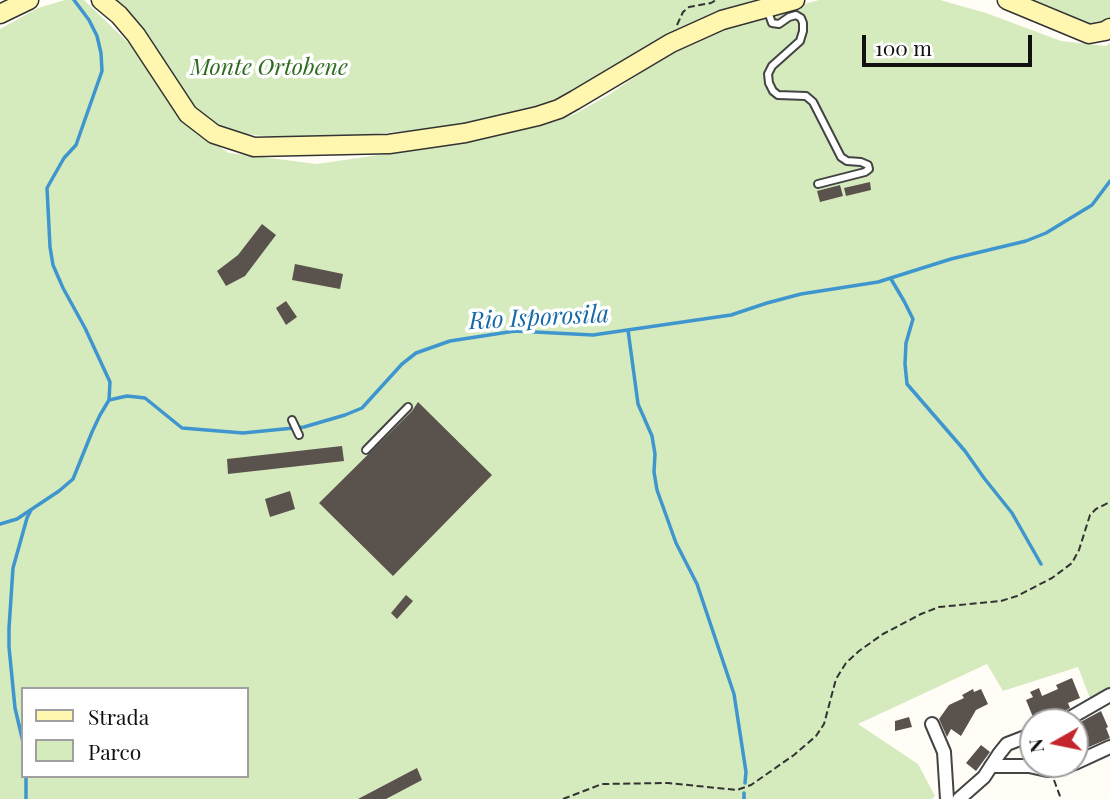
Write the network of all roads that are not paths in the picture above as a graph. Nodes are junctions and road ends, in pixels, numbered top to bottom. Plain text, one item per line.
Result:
1 (29, 0) edge
2 (101, 0) edge
3 (795, 0) edge
4 (1007, 0) edge
5 (767, 8) junction
6 (0, 14) edge
7 (1110, 28) edge
8 (818, 184) dead end
9 (408, 407) dead end
10 (292, 420) dead end
11 (299, 435) dead end
12 (366, 450) dead end
13 (1110, 695) edge
14 (1087, 708) edge
15 (932, 724) dead end
16 (1019, 739) edge
17 (1110, 747) edge
18 (1089, 756) edge
19 (991, 766) junction
20 (1019, 766) edge
21 (947, 799) edge
22 (959, 799) edge

1 - 6 main road
2 - 5 main road
3 - 5 main road
4 - 7 main road
5 - 8 lane
9 - 12 lane
10 - 11 lane
13 - 14 street
15 - 21 street
16 - 19 street
17 - 18 street
19 - 20 street
19 - 22 street

